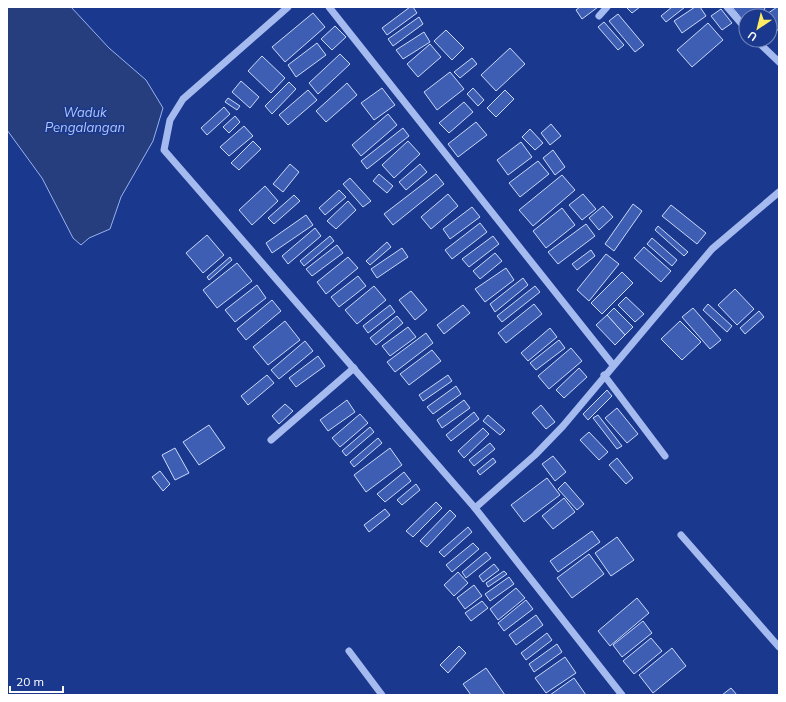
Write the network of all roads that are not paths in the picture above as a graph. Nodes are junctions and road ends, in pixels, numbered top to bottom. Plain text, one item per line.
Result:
1 (288, 7) edge
2 (329, 7) edge
3 (607, 7) edge
4 (727, 7) edge
5 (599, 16) dead end
6 (738, 20) edge
7 (764, 48) edge
8 (779, 62) edge
9 (779, 192) edge
10 (613, 365) junction
11 (354, 368) junction
12 (604, 376) junction
13 (271, 440) dead end
14 (666, 456) dead end
15 (475, 508) junction
16 (681, 535) dead end
17 (779, 647) edge
18 (349, 651) dead end
19 (382, 695) edge
20 (622, 695) edge

1 - 11 street
2 - 10 street
3 - 5 street
4 - 6 street
7 - 8 street
9 - 10 street
10 - 12 street
11 - 13 street
11 - 15 street
12 - 14 street
12 - 15 street
15 - 20 street
16 - 17 street
18 - 19 street

